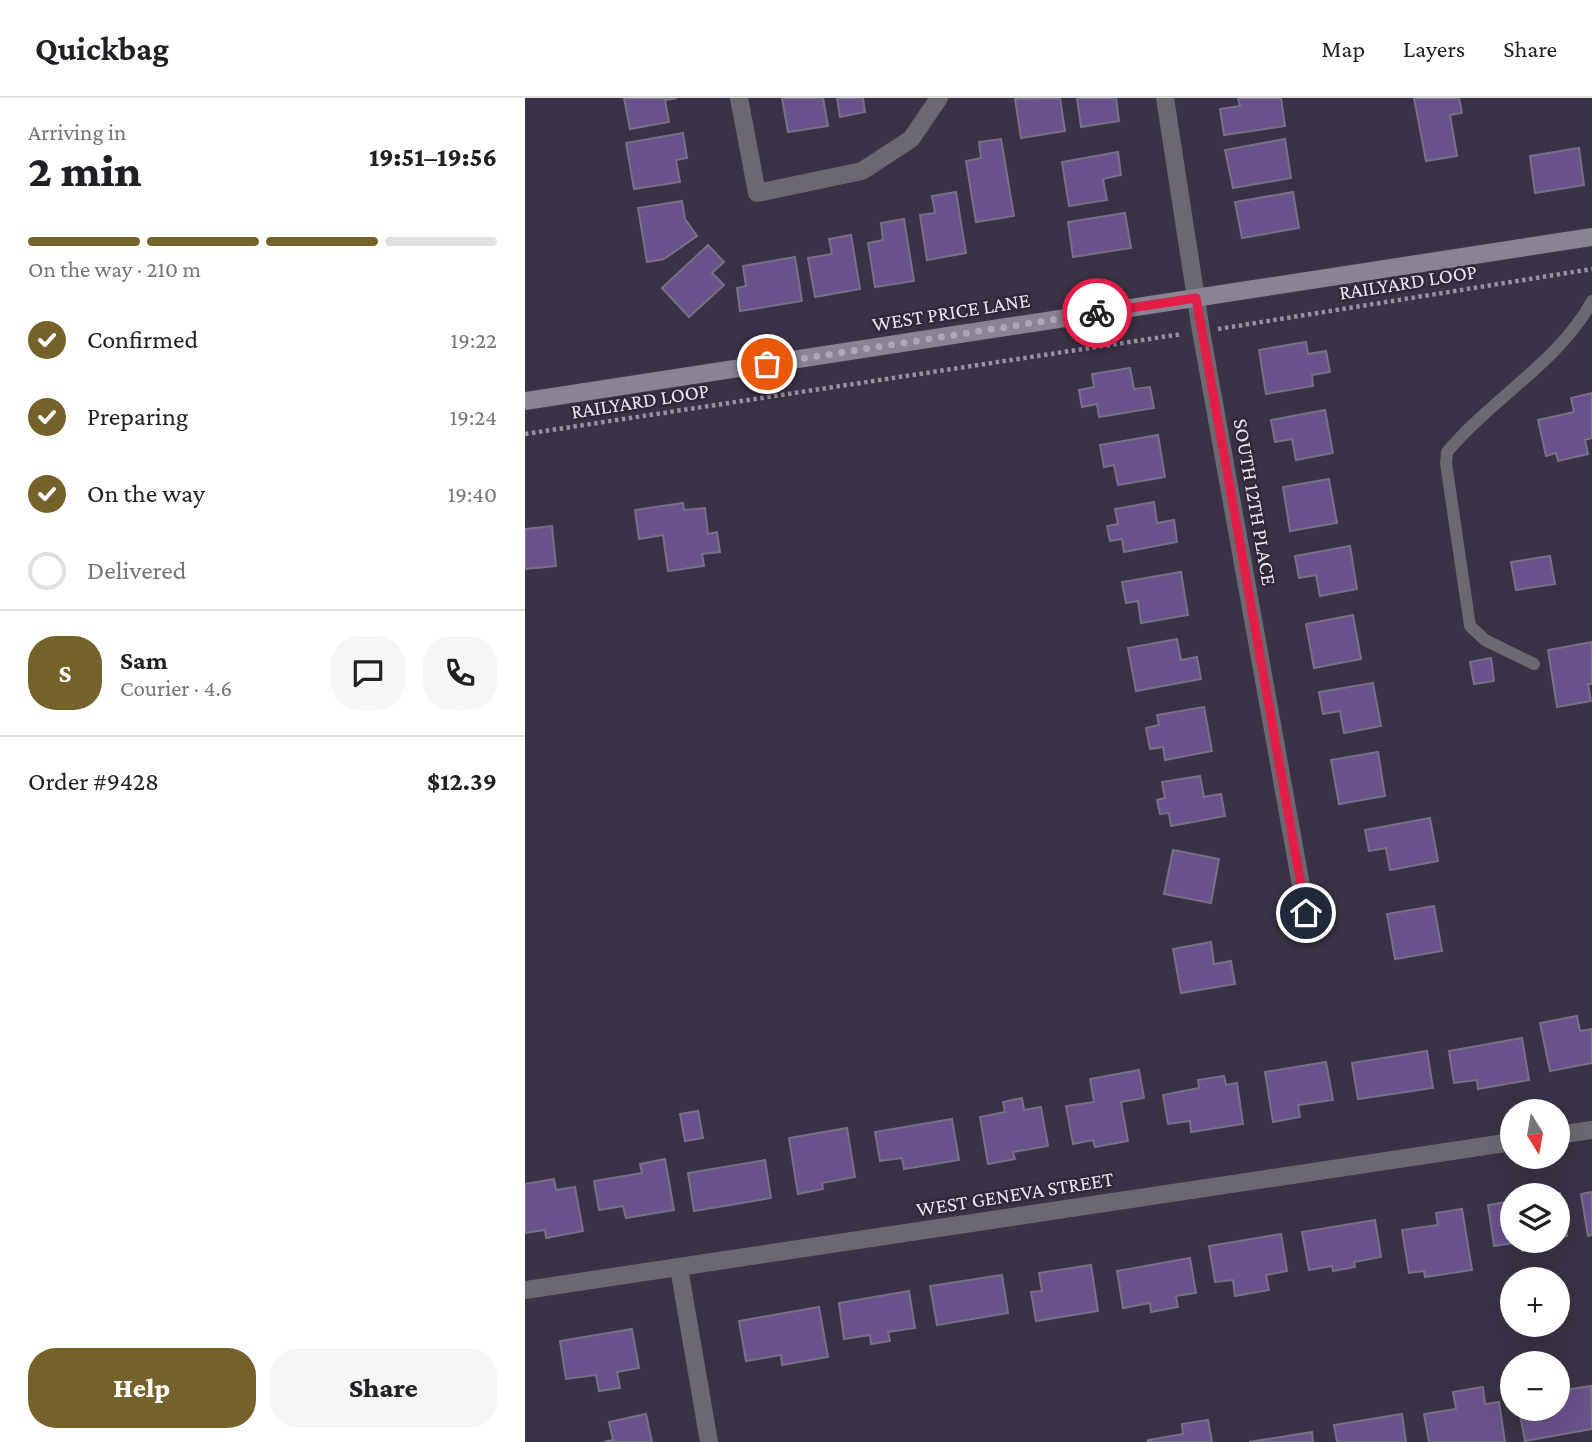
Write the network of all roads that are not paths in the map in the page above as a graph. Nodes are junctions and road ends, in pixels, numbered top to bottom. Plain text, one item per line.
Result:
1 (739, 98) edge
2 (939, 98) edge
3 (1165, 98) edge
4 (1592, 237) edge
5 (1196, 298) junction
6 (1592, 301) edge
7 (525, 401) edge
8 (1534, 664) dead end
9 (1306, 913) dead end
10 (1592, 1130) edge
11 (1570, 1133) edge
12 (1500, 1144) edge
13 (679, 1268) junction
14 (525, 1290) edge
15 (709, 1442) edge

1 - 2 street
3 - 5 street, SOUTH 12TH PLACE
4 - 5 street, WEST PRICE LANE
5 - 7 street, WEST PRICE LANE
5 - 9 street, SOUTH 12TH PLACE
6 - 8 lane
10 - 11 street
12 - 13 street, WEST GENEVA STREET
13 - 14 street, WEST GENEVA STREET
13 - 15 street

